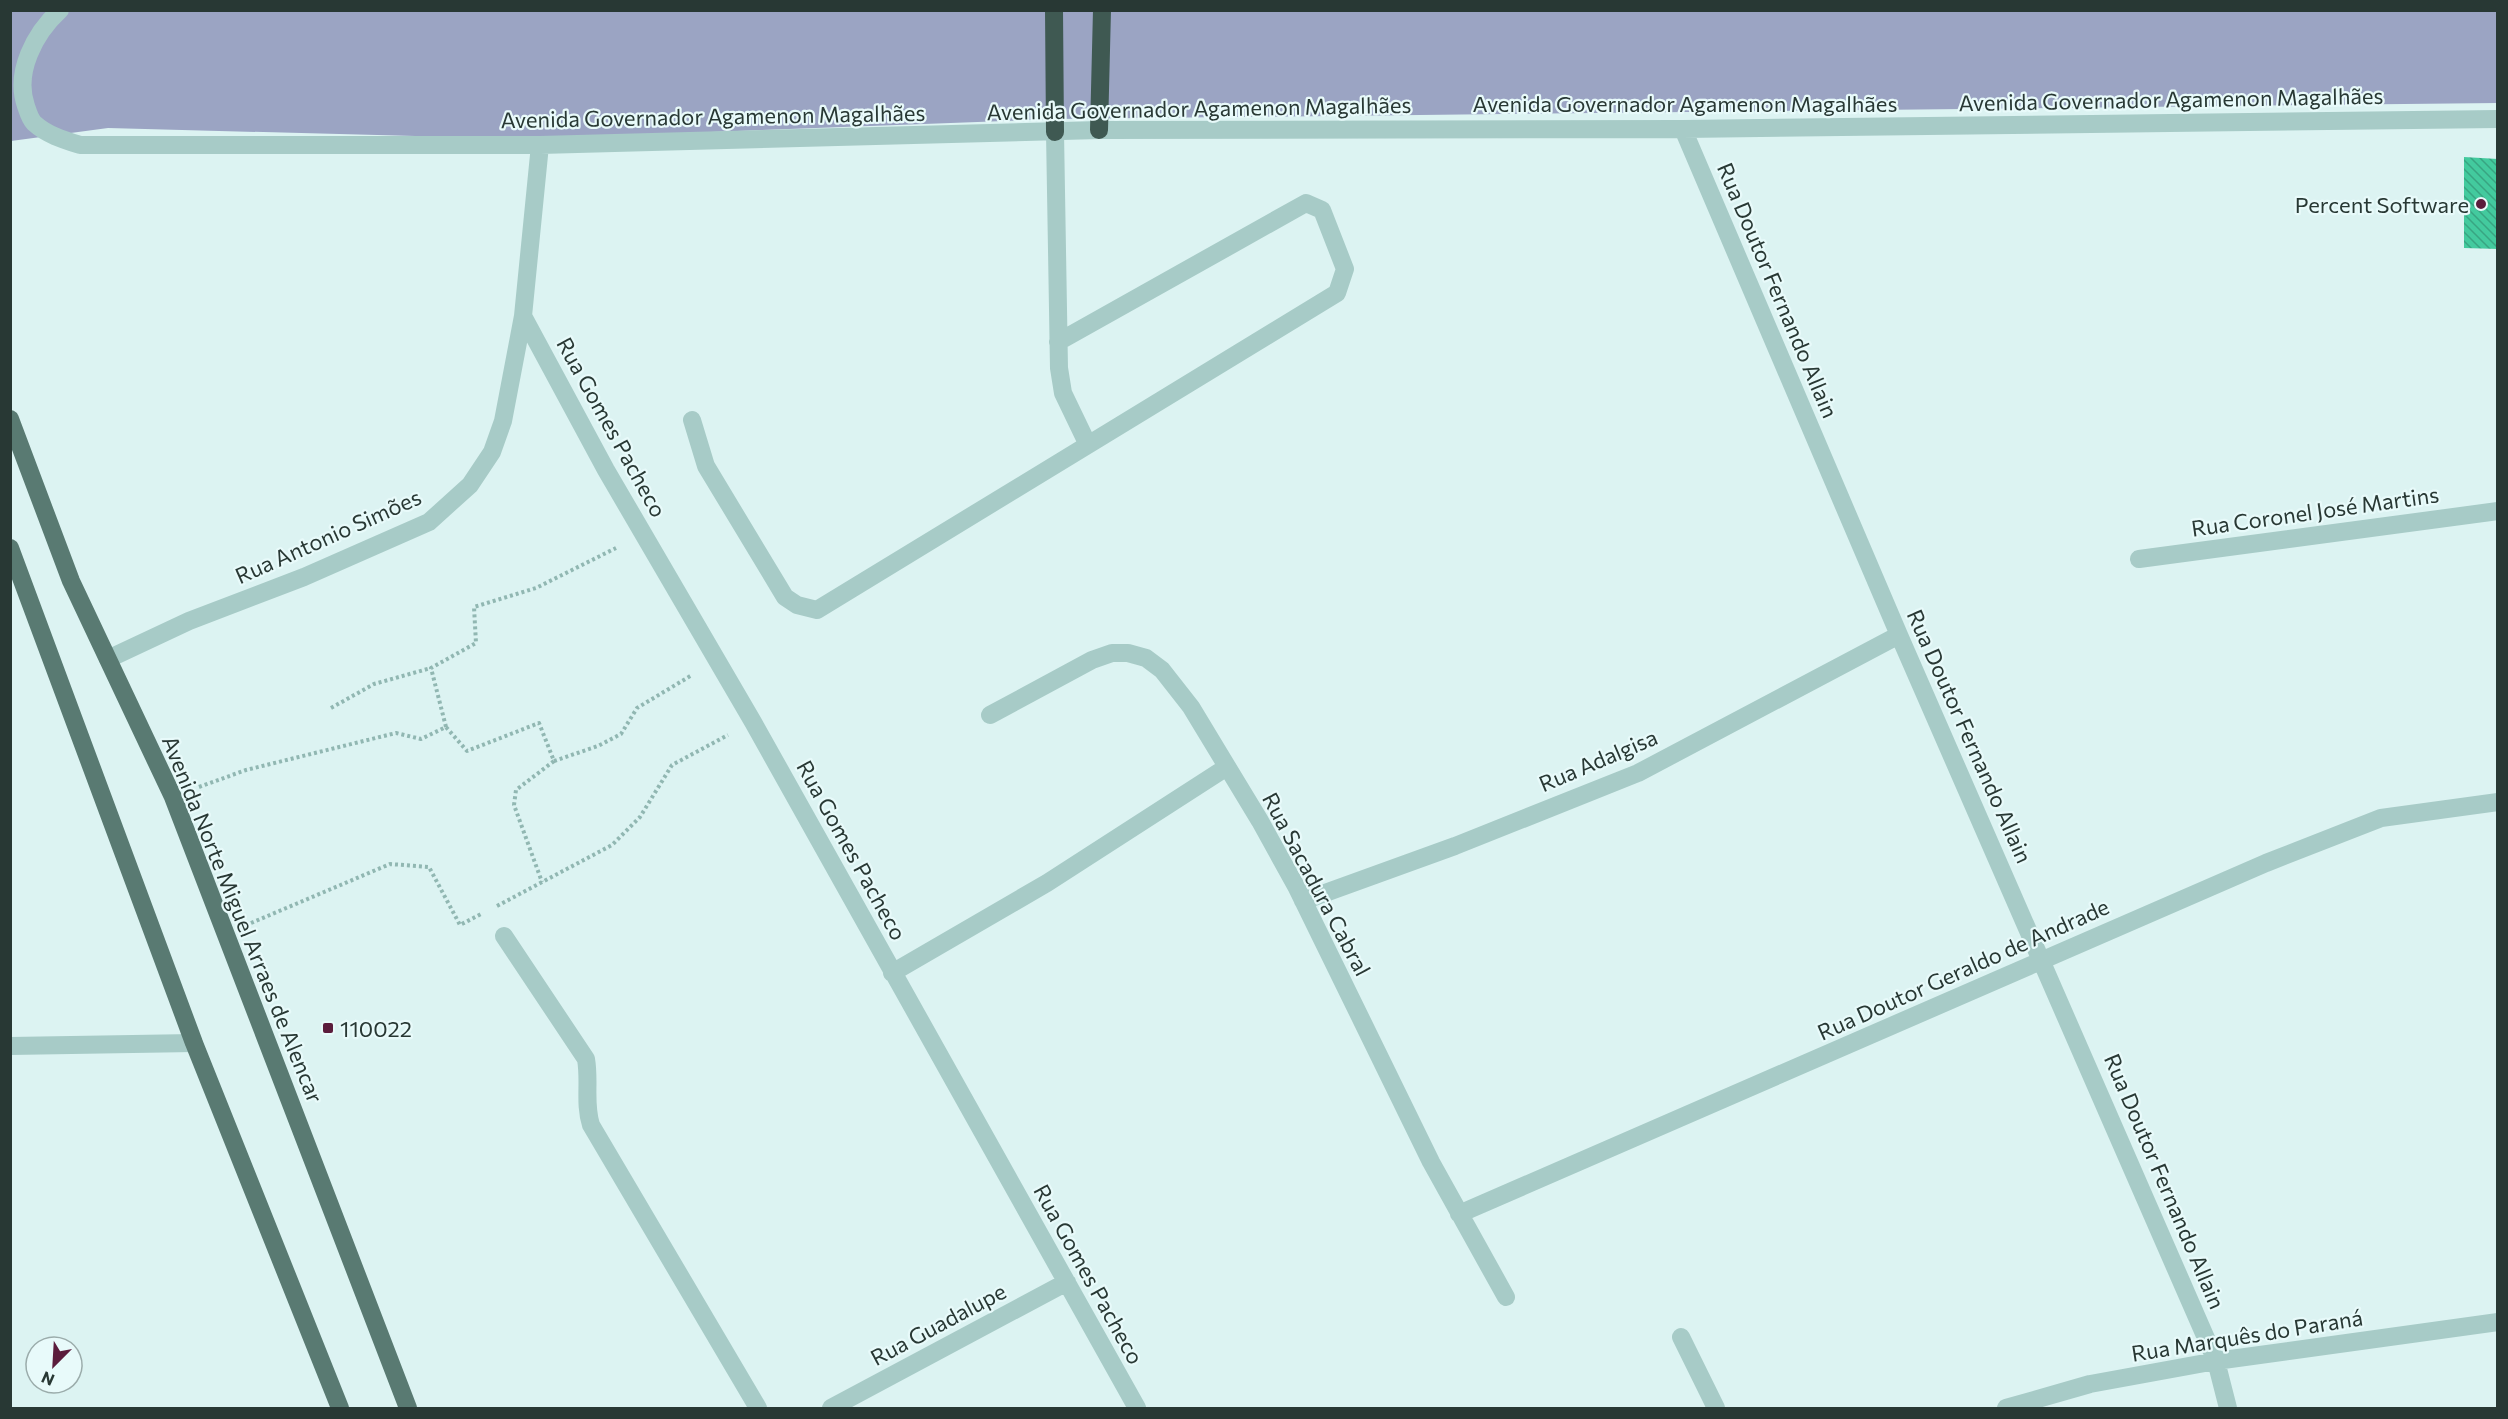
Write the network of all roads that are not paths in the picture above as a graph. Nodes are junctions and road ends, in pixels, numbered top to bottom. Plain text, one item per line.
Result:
1 (60, 10) edge
2 (1054, 10) edge
3 (1102, 10) edge
4 (2498, 119) edge
5 (1683, 129) junction
6 (1099, 130) junction
7 (1055, 132) junction
8 (540, 145) junction
9 (523, 316) junction
10 (1058, 342) junction
11 (10, 419) edge
12 (692, 420) dead end
13 (1088, 445) junction
14 (2498, 511) edge
15 (10, 548) edge
16 (2139, 559) dead end
17 (1899, 635) junction
18 (108, 659) junction
19 (990, 715) dead end
20 (1227, 767) junction
21 (2498, 802) edge
22 (1303, 901) junction
23 (504, 936) road end
24 (2043, 960) junction
25 (892, 972) junction
26 (194, 1043) junction
27 (10, 1046) edge
28 (1459, 1214) junction
29 (1067, 1282) junction
30 (1506, 1297) dead end
31 (2498, 1322) edge
32 (1681, 1337) dead end
33 (2216, 1361) junction
34 (340, 1408) edge
35 (408, 1408) edge
36 (758, 1408) edge
37 (831, 1408) edge
38 (1137, 1408) edge
39 (1716, 1408) edge
40 (2006, 1408) edge
41 (2228, 1408) edge

1 - 8 street, Avenida Governador Agamenon Magalhães
2 - 7 highway
3 - 6 highway
4 - 5 street, Avenida Governador Agamenon Magalhães
5 - 6 street, Avenida Governador Agamenon Magalhães
5 - 17 street, Rua Doutor Fernando Allain
6 - 7 street, Avenida Governador Agamenon Magalhães
7 - 8 street, Avenida Governador Agamenon Magalhães
7 - 10 street
8 - 9 street, Rua Antonio Simões
9 - 18 street, Rua Antonio Simões
9 - 25 street, Rua Gomes Pacheco
10 - 13 street
10 - 13 street
11 - 18 main road, Avenida Norte Miguel Arraes de Alencar
12 - 13 street
14 - 16 street, Rua Coronel José Martins
15 - 26 main road
17 - 22 street, Rua Adalgisa
17 - 24 street, Rua Doutor Fernando Allain
18 - 35 main road, Avenida Norte Miguel Arraes de Alencar
19 - 20 street, Rua Sacadura Cabral
20 - 22 street, Rua Sacadura Cabral
20 - 25 street
21 - 24 street, Rua Doutor Geraldo de Andrade
22 - 28 street, Rua Sacadura Cabral
23 - 36 street
24 - 28 street, Rua Doutor Geraldo de Andrade
24 - 33 street, Rua Doutor Fernando Allain
25 - 29 street, Rua Gomes Pacheco
26 - 27 street
26 - 34 main road
28 - 30 street, Rua Sacadura Cabral
29 - 37 street, Rua Guadalupe
29 - 38 street, Rua Gomes Pacheco
31 - 33 street, Rua Marquês do Paraná
32 - 39 street
33 - 40 street, Rua Marquês do Paraná
33 - 41 street, Rua Doutor Fernando Allain

